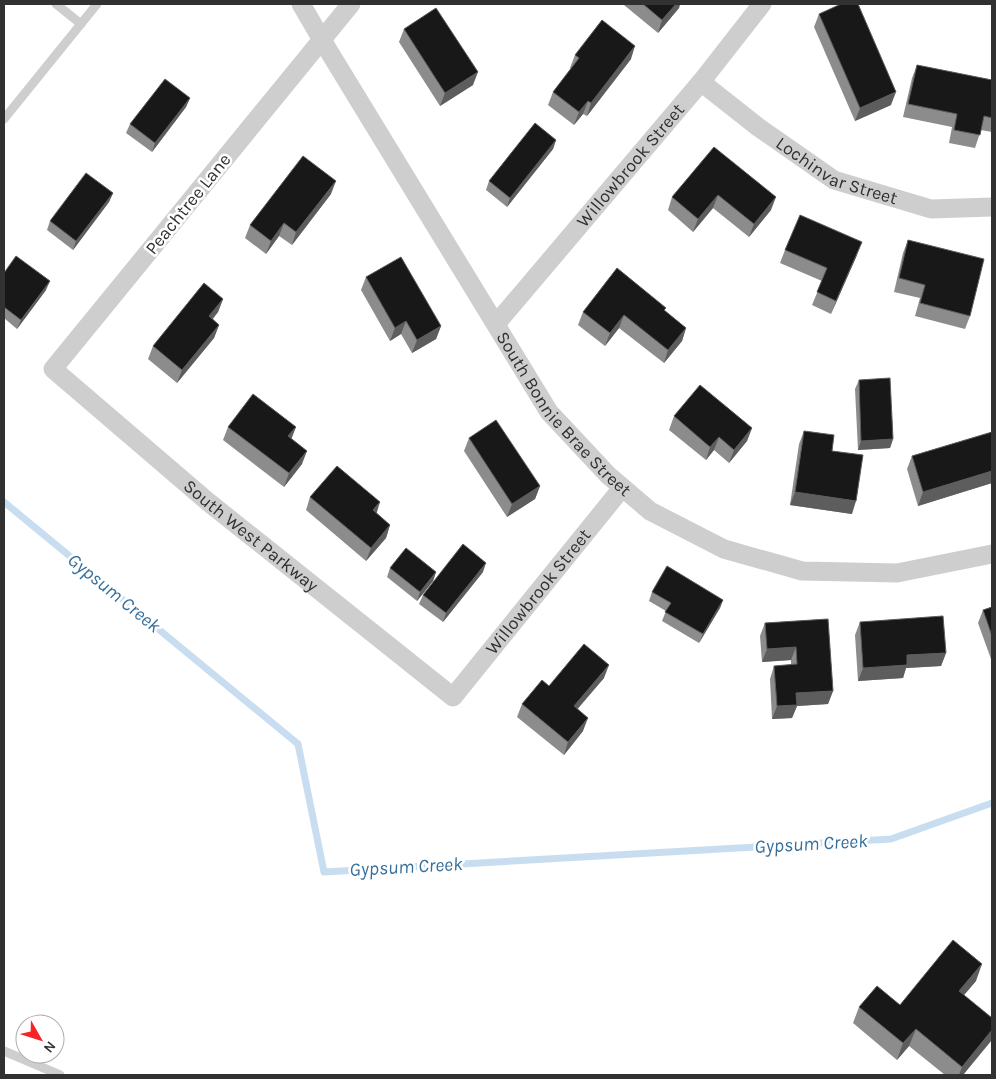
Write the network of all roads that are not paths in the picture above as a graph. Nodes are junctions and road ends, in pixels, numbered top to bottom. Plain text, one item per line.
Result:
1 (56, 4) edge
2 (97, 4) edge
3 (301, 4) edge
4 (351, 4) edge
5 (762, 4) edge
6 (81, 24) junction
7 (322, 40) junction
8 (701, 82) junction
9 (4, 119) edge
10 (992, 207) edge
11 (496, 324) junction
12 (54, 369) joint
13 (622, 488) junction
14 (992, 554) edge
15 (454, 697) joint
16 (4, 1051) edge
17 (60, 1075) edge

1 - 6 lane
2 - 6 lane
3 - 7 street, South Bonnie Brae Street
4 - 7 street, Peachtree Lane
5 - 8 street, Willowbrook Street
6 - 9 lane
7 - 11 street, South Bonnie Brae Street
7 - 12 street, Peachtree Lane
8 - 10 street, Lochinvar Street
8 - 11 street, Willowbrook Street
11 - 13 street, South Bonnie Brae Street
12 - 15 street, South West Parkway
13 - 14 street, South Bonnie Brae Street
13 - 15 street, Willowbrook Street
16 - 17 lane

